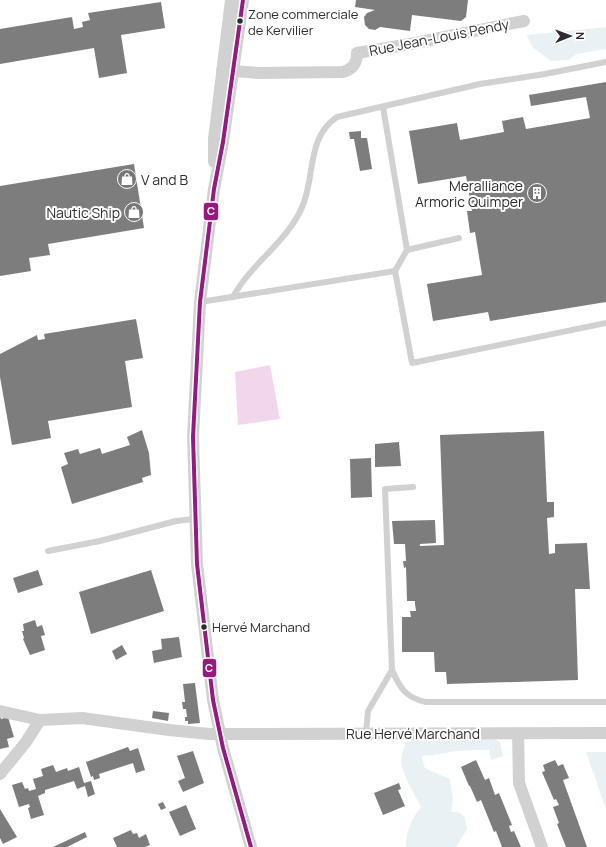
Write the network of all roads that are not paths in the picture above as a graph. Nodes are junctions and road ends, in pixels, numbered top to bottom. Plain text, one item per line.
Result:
1 (230, 0) edge
2 (242, 0) edge
3 (524, 21) dead end
4 (606, 62) edge
5 (227, 70) junction
6 (383, 107) junction
7 (459, 238) dead end
8 (407, 250) junction
9 (395, 271) junction
10 (233, 297) junction
11 (200, 302) junction
12 (606, 323) edge
13 (413, 487) dead end
14 (195, 519) junction
15 (48, 552) dead end
16 (392, 670) junction
17 (606, 702) edge
18 (0, 711) edge
19 (40, 720) junction
20 (366, 732) junction
21 (219, 733) junction
22 (518, 733) junction
23 (606, 733) edge
24 (0, 774) edge
25 (249, 846) edge
26 (542, 847) edge

1 - 5 street
2 - 5 street
3 - 5 street, Rue Jean-Louis Pendy
4 - 6 lane
5 - 11 street
6 - 8 lane
6 - 10 lane
7 - 8 lane
8 - 9 lane
9 - 10 lane
9 - 12 lane
10 - 11 lane
11 - 14 street
13 - 16 lane
14 - 15 lane
14 - 21 street
16 - 17 lane
16 - 20 lane
18 - 19 street, Rue Hervé Marchand
19 - 21 street, Rue Hervé Marchand
19 - 24 street
20 - 21 street, Rue Hervé Marchand
20 - 22 street, Rue Hervé Marchand
21 - 25 street
22 - 23 street, Rue Hervé Marchand
22 - 26 street

